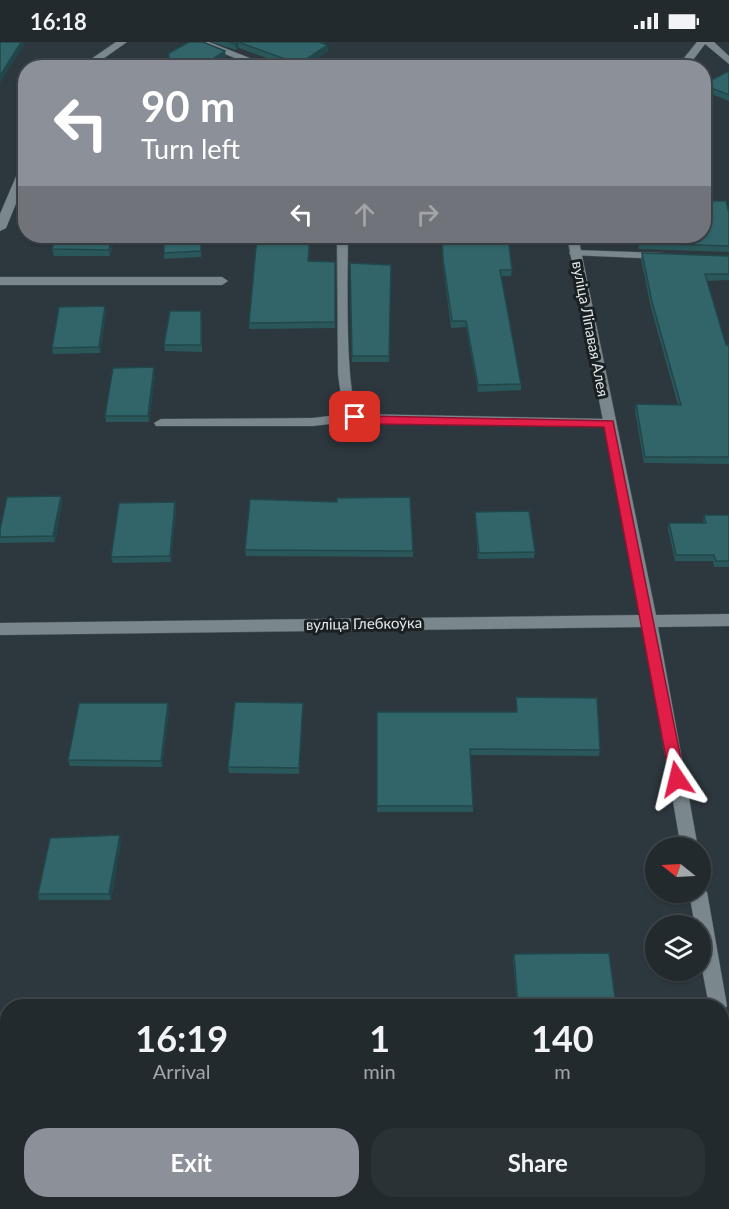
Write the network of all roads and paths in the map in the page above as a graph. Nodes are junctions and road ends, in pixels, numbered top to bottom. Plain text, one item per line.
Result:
1 (122, 42) edge
2 (200, 42) edge
3 (702, 42) edge
4 (708, 42) edge
5 (95, 60) edge
6 (248, 60) edge
7 (687, 60) edge
8 (729, 61) edge
9 (18, 184) edge
10 (0, 228) edge
11 (342, 243) edge
12 (573, 243) edge
13 (575, 253) junction
14 (674, 256) edge
15 (222, 280) dead end
16 (0, 281) edge
17 (355, 417) junction
18 (160, 423) dead end
19 (609, 423) junction
20 (649, 619) junction
21 (729, 620) edge
22 (0, 630) edge
23 (688, 837) edge
24 (700, 903) edge
25 (717, 999) edge

1 - 5 street
2 - 6 street
3 - 7 street
4 - 8 street
9 - 10 street
11 - 17 street
12 - 13 street, вуліца Ліпавая Алея
13 - 14 street
13 - 19 street, вуліца Ліпавая Алея
15 - 16 street
17 - 18 street
17 - 19 street
19 - 20 street, вуліца Ліпавая Алея
20 - 21 street, вуліца Глебкоўка
20 - 22 street, вуліца Глебкоўка
20 - 23 street, вуліца Ліпавая Алея
24 - 25 street

